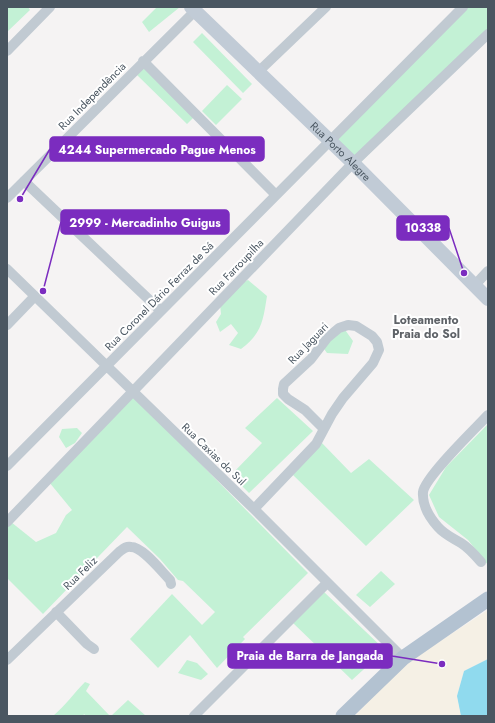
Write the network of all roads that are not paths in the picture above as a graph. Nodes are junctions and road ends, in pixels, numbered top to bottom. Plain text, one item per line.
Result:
1 (326, 7) edge
2 (463, 7) edge
3 (48, 8) edge
4 (193, 9) edge
5 (488, 34) edge
6 (7, 51) edge
7 (143, 61) junction
8 (258, 72) junction
9 (330, 141) junction
10 (353, 163) junction
11 (24, 181) junction
12 (276, 195) junction
13 (7, 198) edge
14 (7, 269) edge
15 (488, 271) edge
16 (474, 286) junction
17 (35, 296) junction
18 (488, 299) edge
19 (161, 311) junction
20 (7, 325) edge
21 (107, 365) junction
22 (134, 391) junction
23 (488, 415) edge
24 (324, 429) junction
25 (7, 466) edge
26 (254, 509) junction
27 (7, 522) edge
28 (481, 562) dead end
29 (327, 583) junction
30 (171, 584) dead end
31 (488, 599) edge
32 (56, 612) junction
33 (94, 649) dead end
34 (403, 658) junction
35 (7, 660) edge
36 (194, 716) edge
37 (343, 716) edge

1 - 8 street
2 - 9 street, Rua Coronel Dário Ferraz de Sá
3 - 6 street
4 - 7 street, Rua Independência
4 - 8 street, Rua Porto Alegre
5 - 10 street, Rua Farroupilha
7 - 11 street, Rua Independência
7 - 12 street
8 - 9 street, Rua Porto Alegre
9 - 10 street, Rua Porto Alegre
9 - 12 street, Rua Coronel Dário Ferraz de Sá
10 - 16 street, Rua Porto Alegre
10 - 22 street, Rua Farroupilha
11 - 13 street, Rua Independência
11 - 19 street
12 - 19 street, Rua Coronel Dário Ferraz de Sá
14 - 17 street, Rua Caxias do Sul
15 - 16 street
16 - 18 street, Rua Porto Alegre
17 - 20 street
17 - 21 street, Rua Caxias do Sul
19 - 21 street, Rua Coronel Dário Ferraz de Sá
21 - 22 street, Rua Caxias do Sul
21 - 25 street, Rua Coronel Dário Ferraz de Sá
22 - 26 street, Rua Caxias do Sul
22 - 27 street, Rua Farroupilha
23 - 28 street
24 - 24 street, Rua Jaguari
24 - 26 street, Rua Jaguari
26 - 29 street, Rua Caxias do Sul
29 - 34 street, Rua Caxias do Sul
29 - 36 street
30 - 32 street, Rua Feliz
31 - 34 main road
32 - 33 street
32 - 35 street, Rua Feliz
34 - 37 main road

